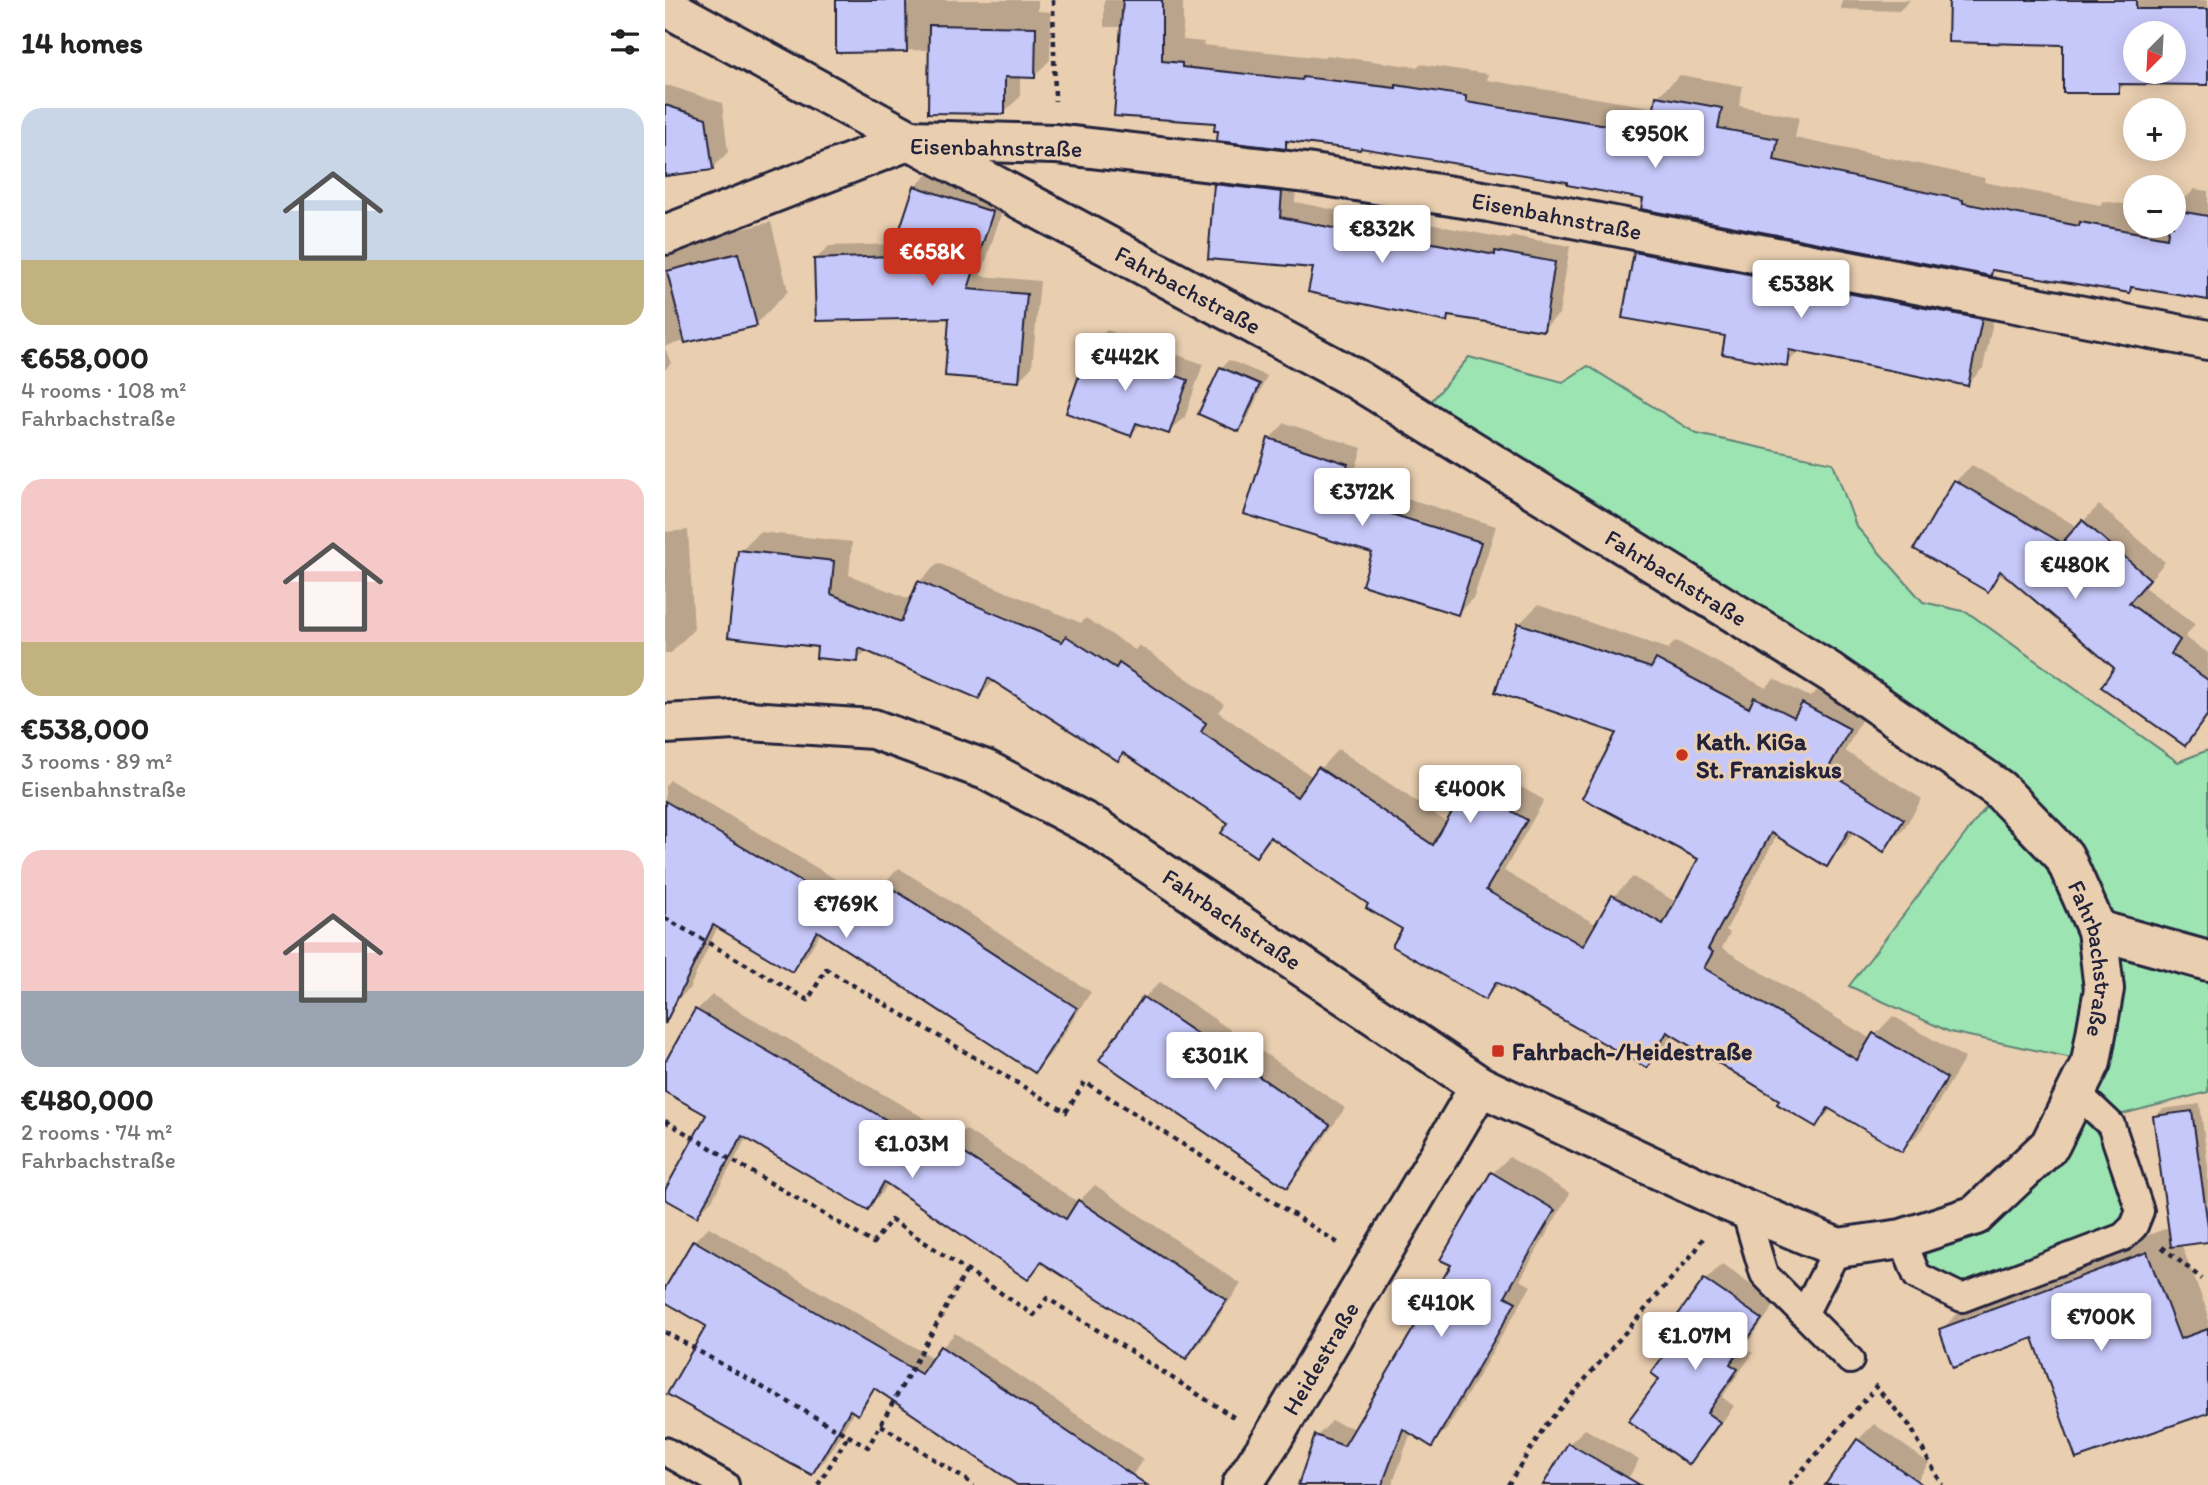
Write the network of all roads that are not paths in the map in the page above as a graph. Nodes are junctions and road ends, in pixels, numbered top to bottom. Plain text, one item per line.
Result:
1 (665, 6) edge
2 (910, 140) junction
3 (665, 235) edge
4 (2208, 340) edge
5 (665, 724) edge
6 (2097, 930) junction
7 (2208, 961) edge
8 (1480, 1086) junction
9 (2076, 1092) junction
10 (1734, 1205) junction
11 (1902, 1239) junction
12 (1838, 1248) junction
13 (1804, 1314) junction
14 (1850, 1360) dead end
15 (665, 1451) edge
16 (725, 1485) edge
17 (1241, 1485) edge

1 - 2 street, Fahrbachstraße
2 - 3 street, Eisenbahnstraße
2 - 4 street, Eisenbahnstraße
2 - 6 street, Fahrbachstraße
5 - 8 street, Fahrbachstraße
6 - 7 street
6 - 9 street, Fahrbachstraße
8 - 10 street, Fahrbachstraße
8 - 17 street, Heidestraße
9 - 11 street, Fahrbachstraße
9 - 11 lane
10 - 12 street, Fahrbachstraße
10 - 13 lane
11 - 12 street, Fahrbachstraße
12 - 13 lane
13 - 14 lane
15 - 16 lane

